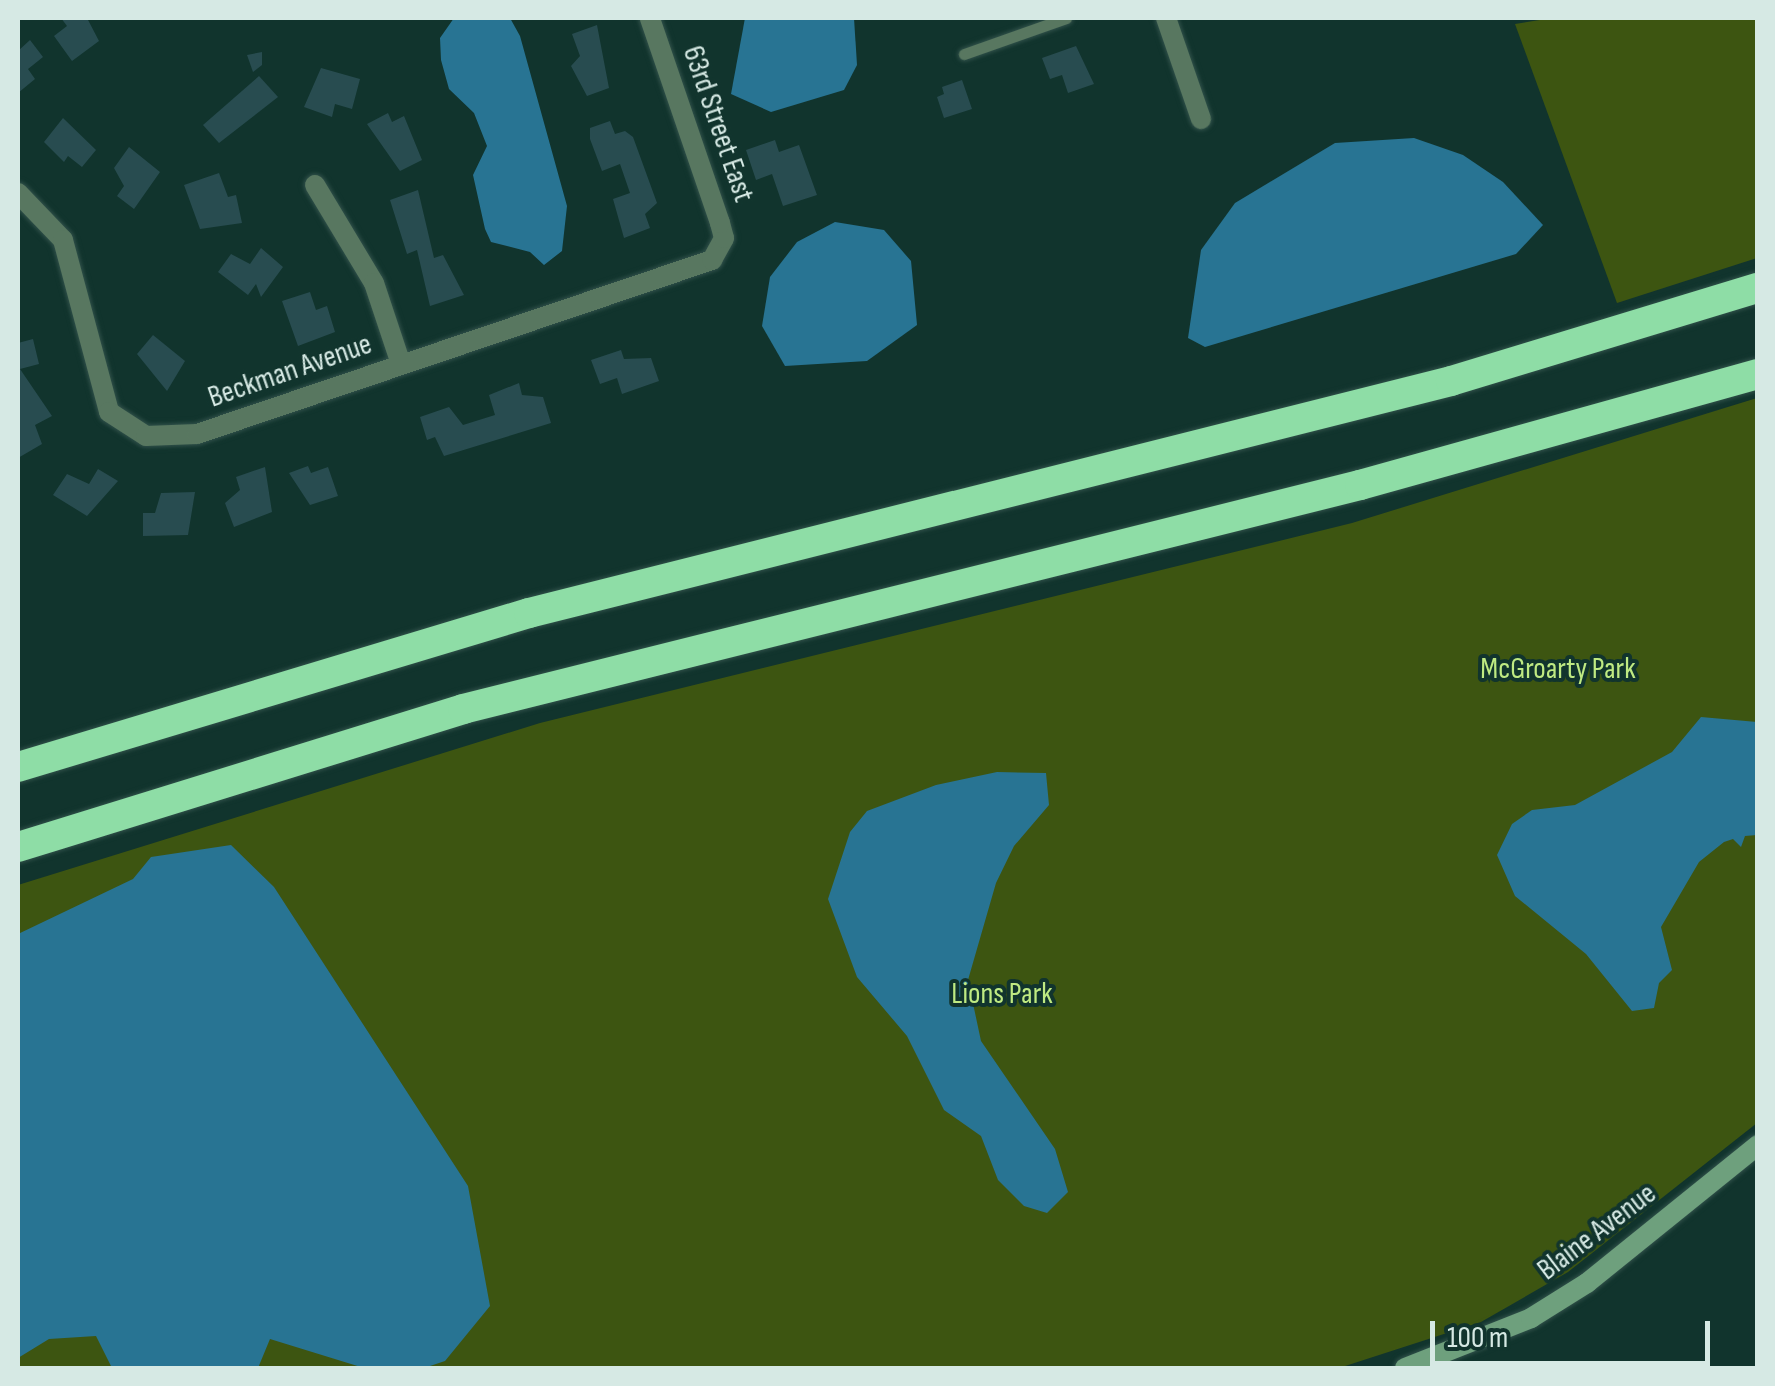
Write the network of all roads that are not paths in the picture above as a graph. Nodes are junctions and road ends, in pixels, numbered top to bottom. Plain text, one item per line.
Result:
1 (650, 18) edge
2 (1066, 18) edge
3 (1166, 18) edge
4 (964, 54) dead end
5 (1202, 119) dead end
6 (314, 184) dead end
7 (18, 193) edge
8 (720, 251) joint
9 (1754, 288) edge
10 (402, 364) junction
11 (1758, 374) edge
12 (18, 767) edge
13 (18, 848) edge
14 (1758, 1145) edge
15 (1405, 1368) edge

1 - 8 street, 63rd Street East
2 - 4 lane
3 - 5 street
6 - 10 street
7 - 10 street, Beckman Avenue
8 - 10 street, Beckman Avenue
9 - 12 highway
11 - 13 highway
14 - 15 street, Blaine Avenue

